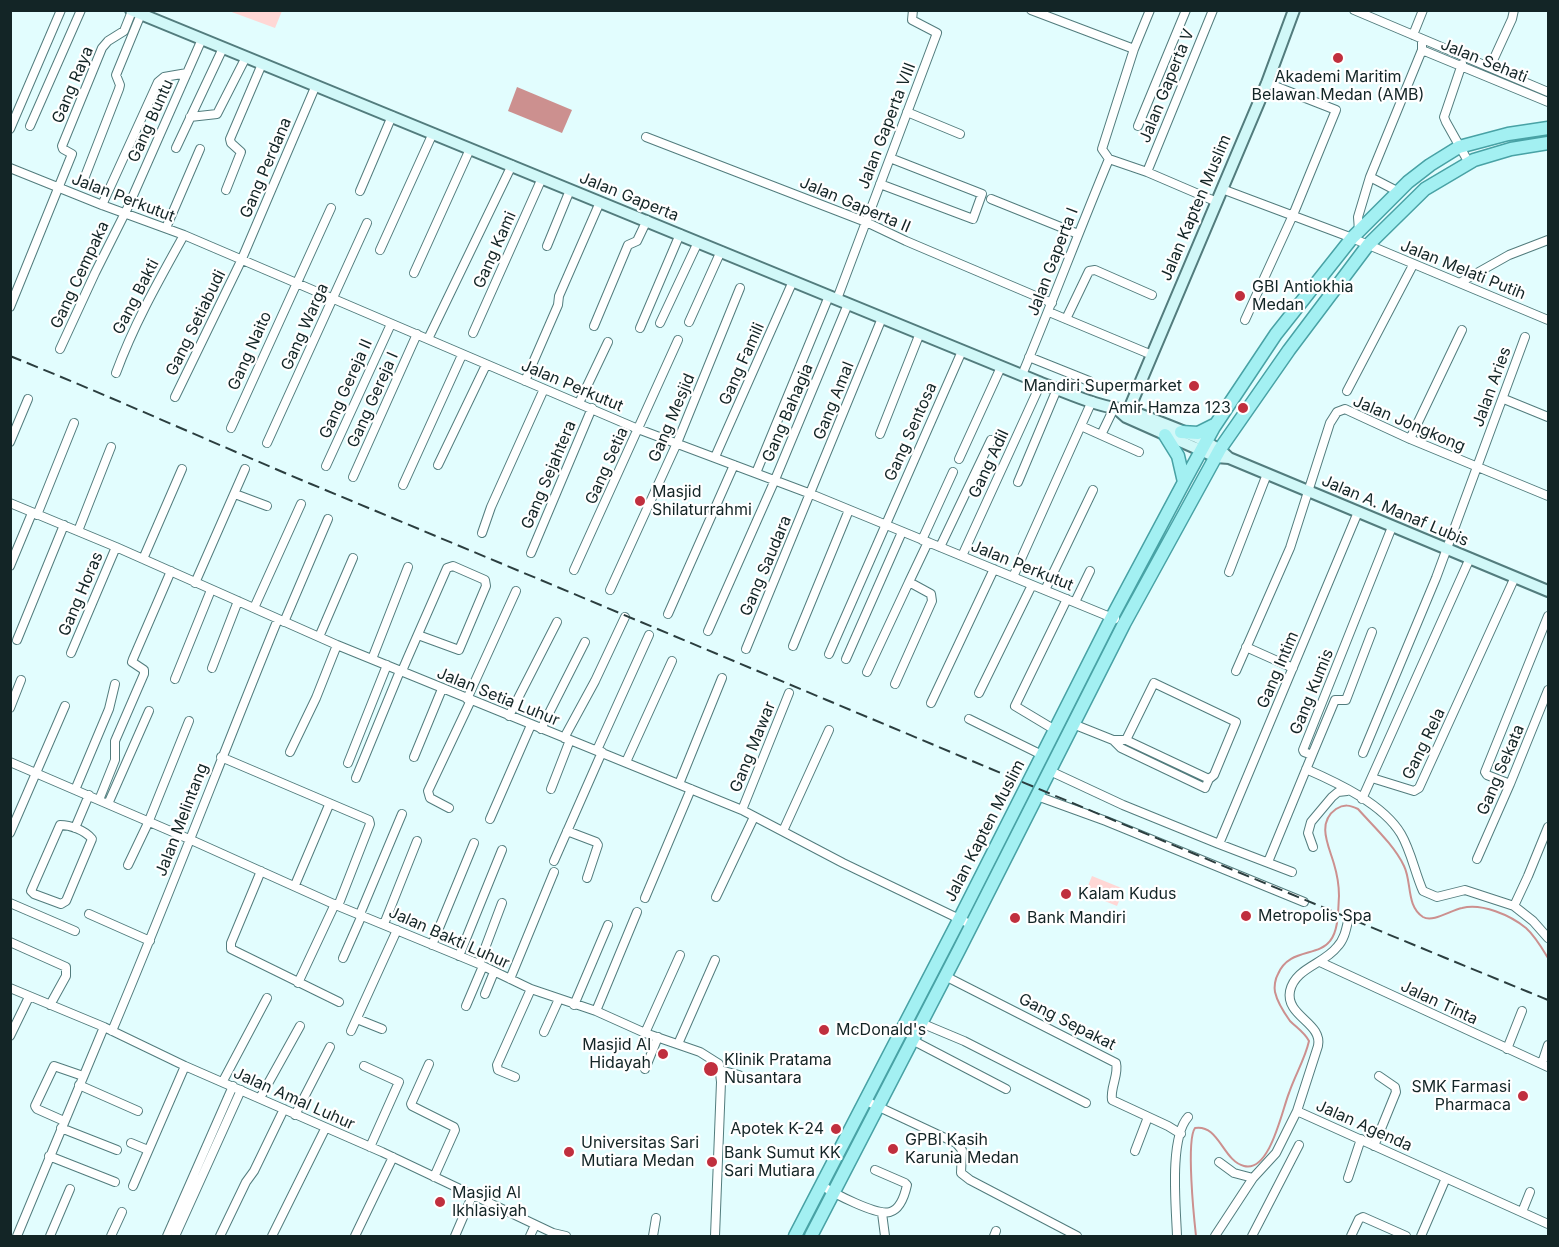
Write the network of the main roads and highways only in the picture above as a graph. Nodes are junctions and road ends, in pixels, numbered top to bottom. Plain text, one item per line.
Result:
1 (1548, 128) edge
2 (1548, 143) edge
3 (1216, 424) junction
4 (1181, 432) road end
5 (1164, 435) road end
6 (1184, 482) junction
7 (795, 1236) edge
8 (811, 1236) edge

1 - 3 main road, Jalan Kapten Muslim
2 - 8 main road, Jalan Kapten Muslim
3 - 4 main road
3 - 6 main road, Jalan Kapten Muslim
5 - 6 main road
6 - 7 main road, Jalan Kapten Muslim

